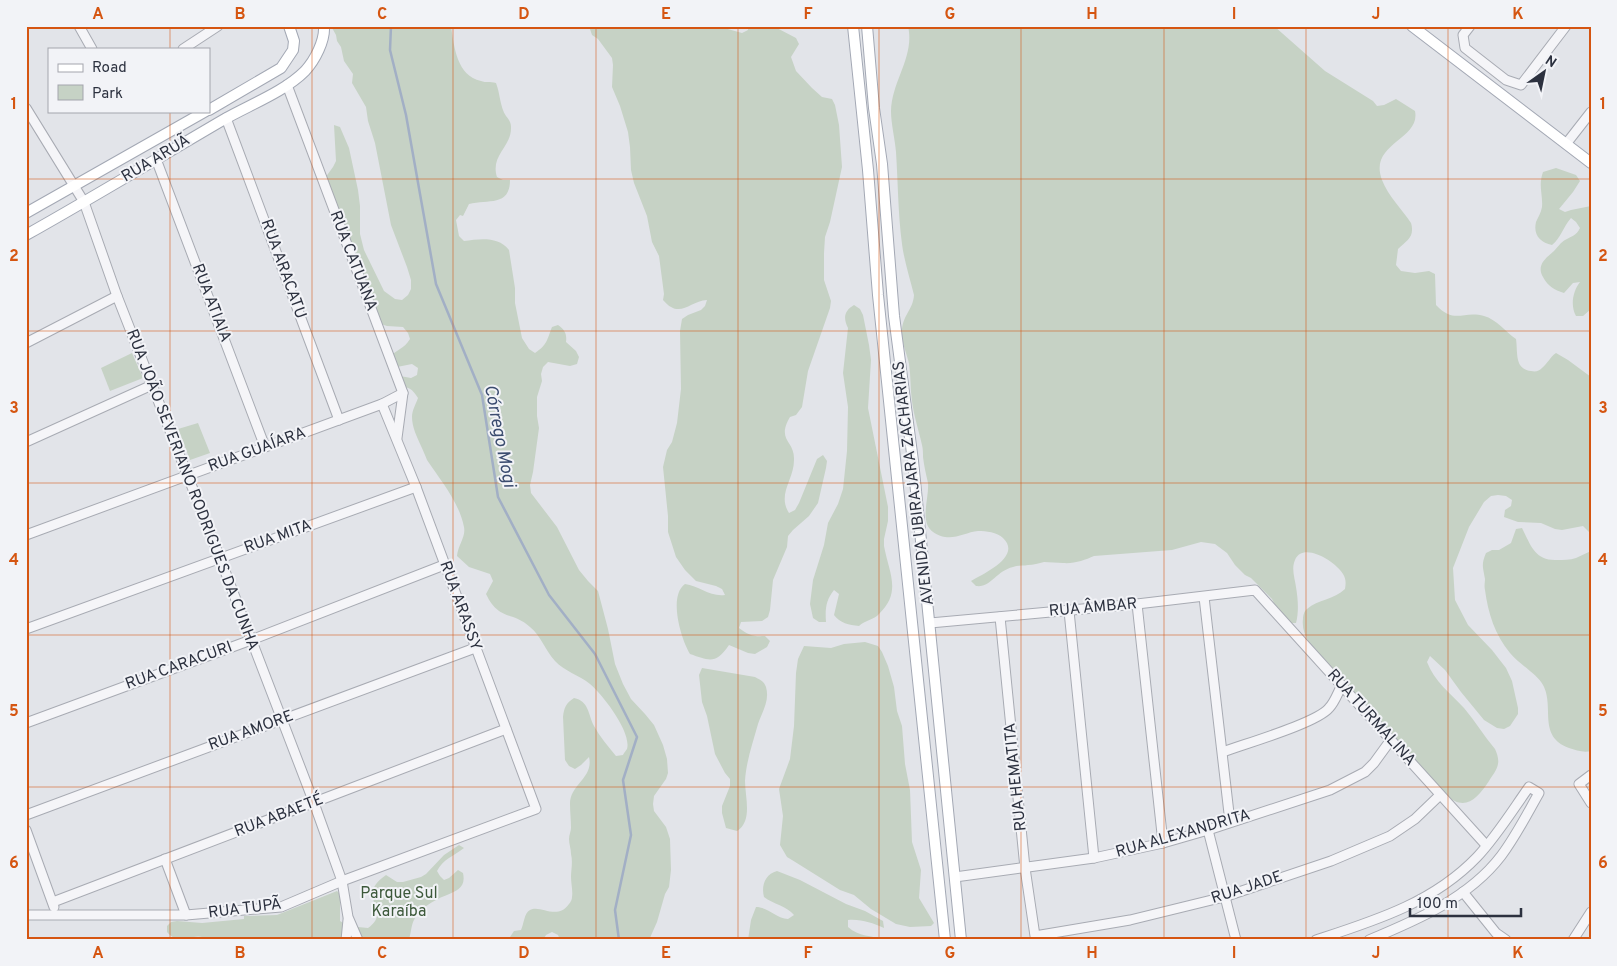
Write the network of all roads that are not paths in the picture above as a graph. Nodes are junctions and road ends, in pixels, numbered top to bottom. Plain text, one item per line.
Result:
1 (79, 26) edge
2 (218, 26) edge
3 (289, 26) edge
4 (324, 26) edge
5 (853, 26) edge
6 (867, 26) edge
7 (1412, 26) edge
8 (1470, 26) edge
9 (1566, 26) edge
10 (91, 48) edge
11 (185, 48) edge
12 (287, 85) junction
13 (26, 108) edge
14 (210, 110) edge
15 (206, 112) edge
16 (1591, 112) edge
17 (226, 118) junction
18 (184, 124) junction
19 (192, 138) junction
20 (1566, 144) junction
21 (156, 159) junction
22 (1591, 163) edge
23 (74, 185) junction
24 (84, 202) junction
25 (26, 213) edge
26 (26, 236) edge
27 (116, 296) junction
28 (26, 343) edge
29 (152, 385) junction
30 (403, 393) junction
31 (382, 404) junction
32 (339, 420) junction
33 (397, 439) junction
34 (26, 442) edge
35 (265, 447) junction
36 (187, 476) junction
37 (416, 487) junction
38 (26, 535) edge
39 (220, 558) junction
40 (444, 565) junction
41 (1255, 590) joint
42 (1204, 596) junction
43 (1138, 604) junction
44 (1069, 611) junction
45 (1000, 617) junction
46 (930, 623) junction
47 (26, 629) edge
48 (251, 640) junction
49 (475, 648) junction
50 (1342, 685) junction
51 (282, 720) junction
52 (26, 723) edge
53 (506, 728) junction
54 (1390, 741) junction
55 (1223, 752) junction
56 (1591, 775) edge
57 (1440, 795) junction
58 (314, 803) junction
59 (1591, 803) edge
60 (536, 809) joint
61 (26, 815) edge
62 (1230, 822) junction
63 (26, 830) edge
64 (1208, 830) junction
65 (1163, 842) junction
66 (1486, 846) junction
67 (1094, 858) junction
68 (165, 859) junction
69 (1025, 868) junction
70 (955, 876) junction
71 (342, 882) junction
72 (1463, 892) junction
73 (1224, 897) junction
74 (53, 902) junction
75 (1591, 912) edge
76 (56, 914) junction
77 (26, 915) edge
78 (186, 915) junction
79 (348, 917) junction
80 (1035, 936) joint
81 (1494, 936) edge
82 (346, 940) edge
83 (358, 940) edge
84 (945, 940) edge
85 (961, 940) edge
86 (1236, 940) edge
87 (1316, 940) edge
88 (1369, 940) edge
89 (1506, 940) edge
90 (1573, 940) edge

1 - 10 street
2 - 11 street
3 - 14 main road, RUA ARUÃ
4 - 12 main road, RUA ARUÃ
5 - 84 main road, AVENIDA UBIRAJARA ZACHARIAS
6 - 46 main road, AVENIDA UBIRAJARA ZACHARIAS
7 - 20 main road
8 - 9 street
12 - 17 main road, RUA ARUÃ
12 - 30 street, RUA CATUANA
13 - 23 street, RUA JOÃO SEVERIANO RODRIGUES DA CUNHA
15 - 18 main road, RUA ARUÃ
16 - 20 street
17 - 19 main road, RUA ARUÃ
17 - 32 street, RUA ARACATU
18 - 19 main road
18 - 23 main road, RUA ARUÃ
19 - 21 main road, RUA ARUÃ
20 - 22 main road
21 - 24 main road, RUA ARUÃ
21 - 35 street, RUA ATIAIA
23 - 24 street, RUA JOÃO SEVERIANO RODRIGUES DA CUNHA
23 - 25 main road, RUA ARUÃ
24 - 26 main road, RUA ARUÃ
24 - 27 street, RUA JOÃO SEVERIANO RODRIGUES DA CUNHA
27 - 28 street
27 - 29 street, RUA JOÃO SEVERIANO RODRIGUES DA CUNHA
29 - 34 street
29 - 36 street, RUA JOÃO SEVERIANO RODRIGUES DA CUNHA
30 - 31 street, RUA GUAÍARA
30 - 33 street, RUA CATUANA
31 - 32 street, RUA GUAÍARA
31 - 33 street, RUA ARASSY
32 - 35 street, RUA GUAÍARA
33 - 37 street, RUA ARASSY
35 - 36 street, RUA GUAÍARA
36 - 38 street, RUA GUAÍARA
36 - 39 street, RUA JOÃO SEVERIANO RODRIGUES DA CUNHA
37 - 39 street, RUA MITA
37 - 40 street, RUA ARASSY
39 - 47 street, RUA MITA
39 - 48 street, RUA JOÃO SEVERIANO RODRIGUES DA CUNHA
40 - 48 street, RUA CARACURI
40 - 49 street, RUA ARASSY
41 - 42 street, RUA ÂMBAR
41 - 50 street, RUA TURMALINA
42 - 43 street, RUA ÂMBAR
42 - 55 street
43 - 44 street, RUA ÂMBAR
43 - 65 street
44 - 45 street, RUA ÂMBAR
44 - 67 street
45 - 46 street, RUA ÂMBAR
45 - 69 street, RUA HEMATITA
46 - 70 main road, AVENIDA UBIRAJARA ZACHARIAS
48 - 51 street, RUA JOÃO SEVERIANO RODRIGUES DA CUNHA
48 - 52 street, RUA CARACURI
49 - 51 street, RUA AMORE
49 - 53 street, RUA ARASSY
50 - 54 street, RUA TURMALINA
50 - 55 street
51 - 58 street, RUA JOÃO SEVERIANO RODRIGUES DA CUNHA
51 - 61 street, RUA AMORE
53 - 58 street, RUA ABAETÉ
53 - 60 street, RUA ARASSY
54 - 57 street, RUA TURMALINA
54 - 62 street, RUA ALEXANDRITA
55 - 62 street
56 - 59 street
57 - 66 street, RUA TURMALINA
57 - 73 street, RUA JADE
58 - 68 street, RUA ABAETÉ
58 - 71 street, RUA JOÃO SEVERIANO RODRIGUES DA CUNHA
60 - 71 street, RUA TUPÃ
62 - 64 street, RUA ALEXANDRITA
63 - 74 street
64 - 65 street, RUA ALEXANDRITA
64 - 73 street
65 - 67 street, RUA ALEXANDRITA
66 - 72 street
66 - 87 street
67 - 69 street, RUA ALEXANDRITA
68 - 74 street, RUA ABAETÉ
68 - 78 street
69 - 70 street, RUA ALEXANDRITA
69 - 80 street, RUA HEMATITA
70 - 85 main road, AVENIDA UBIRAJARA ZACHARIAS
71 - 78 street, RUA TUPÃ
71 - 79 street, RUA JOÃO SEVERIANO RODRIGUES DA CUNHA
72 - 81 street
72 - 88 street
73 - 80 street, RUA JADE
73 - 86 street
74 - 76 street
75 - 90 street
76 - 77 street, RUA TUPÃ
76 - 78 street, RUA TUPÃ
79 - 82 street
79 - 83 street
81 - 89 street

